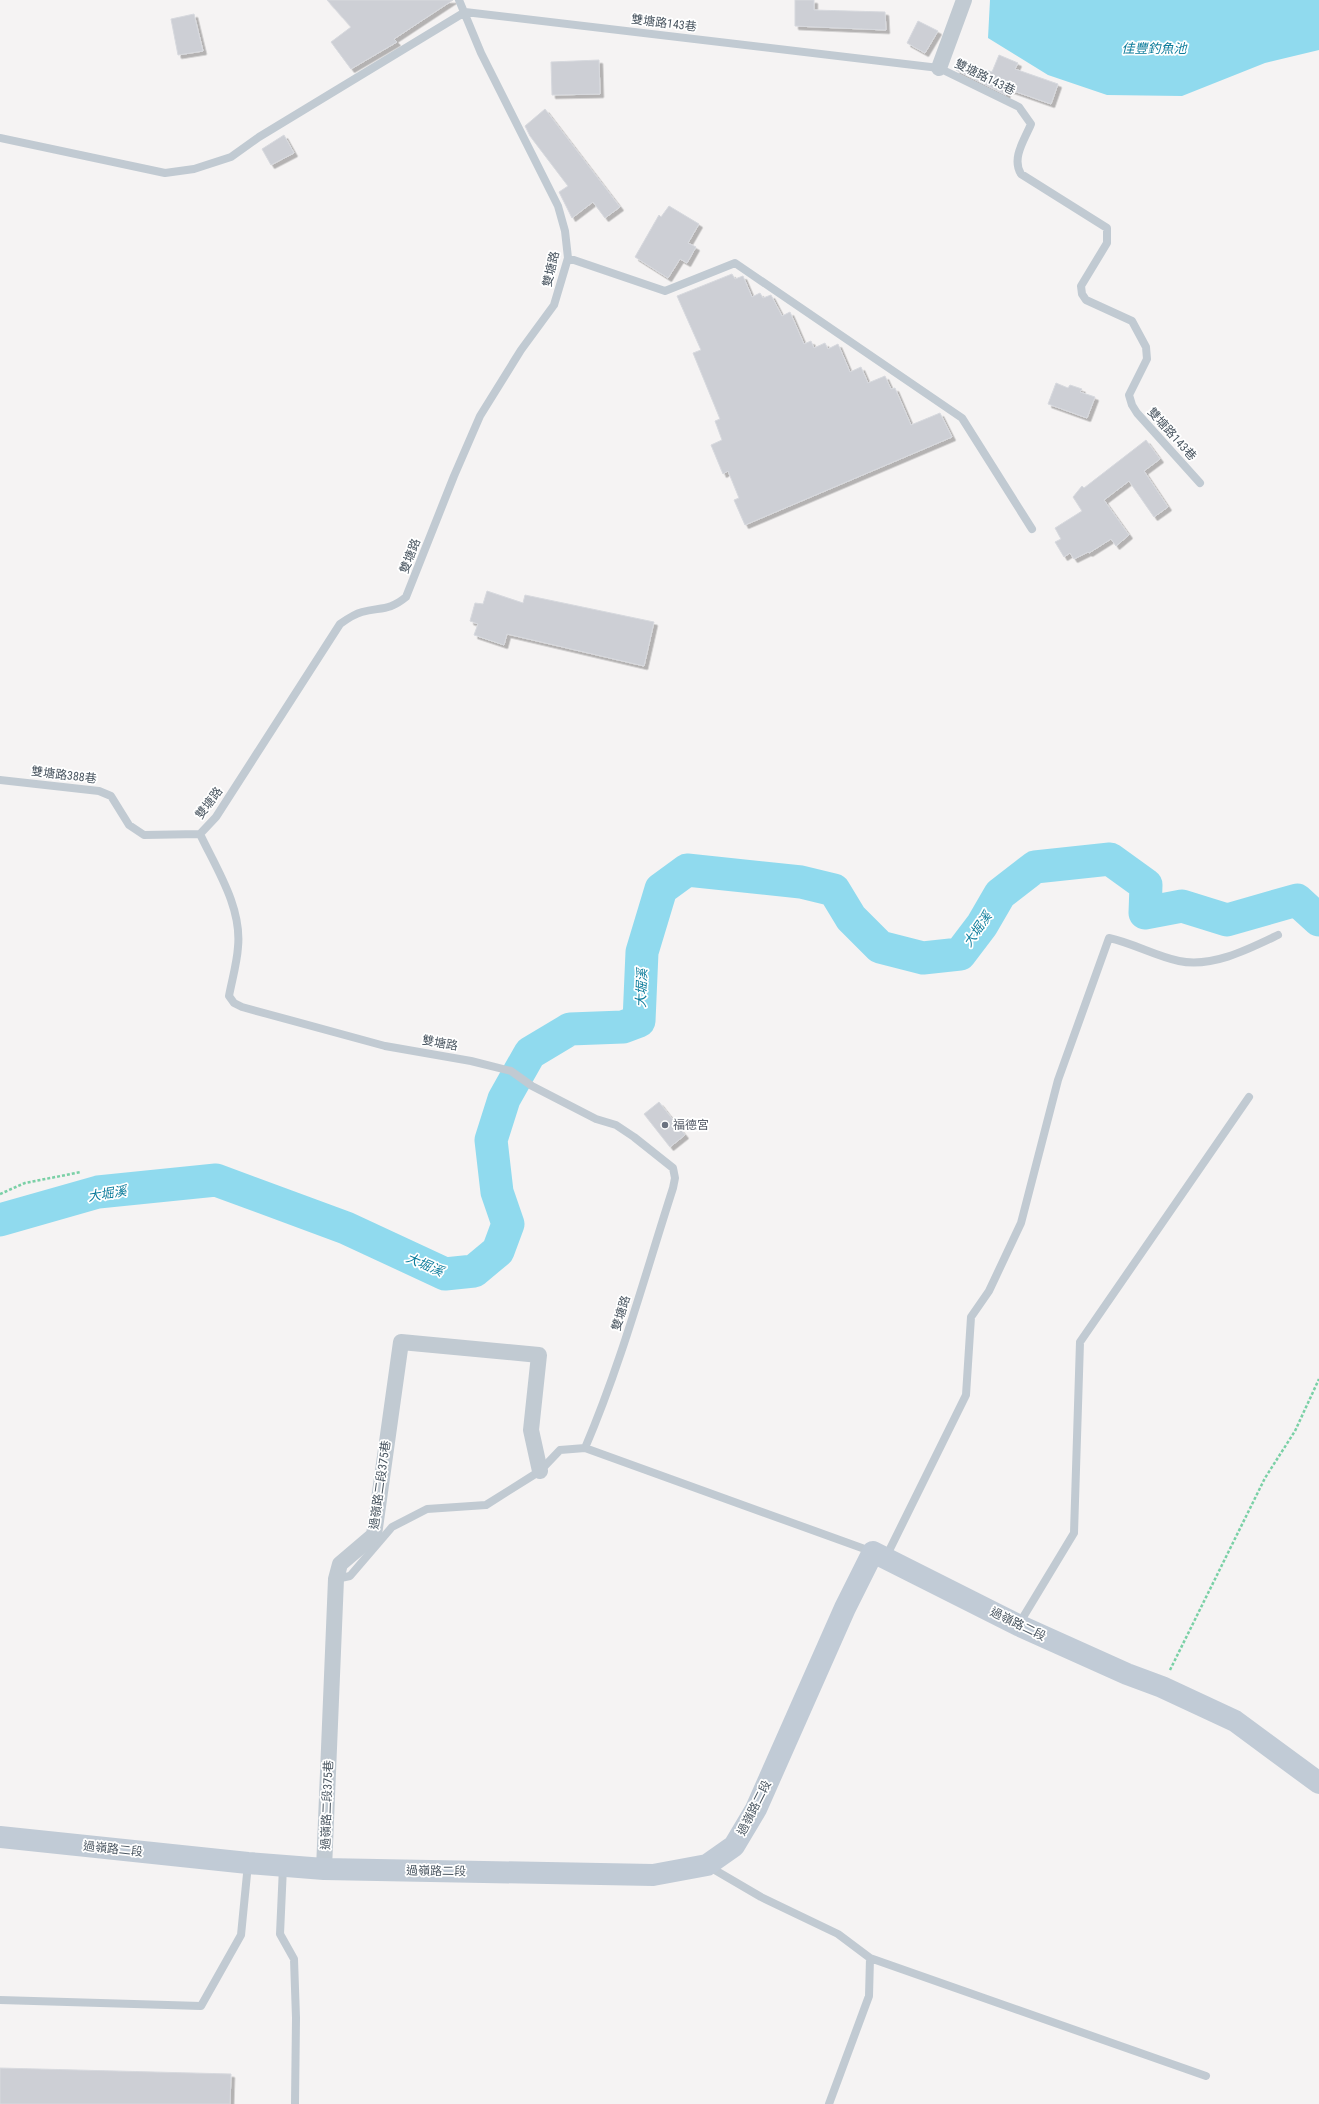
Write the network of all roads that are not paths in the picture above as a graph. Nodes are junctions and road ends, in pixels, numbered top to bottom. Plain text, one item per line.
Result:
1 (459, 0) edge
2 (964, 0) edge
3 (465, 12) junction
4 (939, 68) junction
5 (0, 138) edge
6 (568, 258) junction
7 (1200, 483) dead end
8 (1032, 529) dead end
9 (0, 780) edge
10 (200, 834) junction
11 (1278, 935) dead end
12 (1249, 1097) dead end
13 (585, 1448) junction
14 (540, 1471) junction
15 (879, 1555) junction
16 (336, 1579) junction
17 (1018, 1625) junction
18 (1319, 1783) edge
19 (0, 1837) edge
20 (248, 1863) junction
21 (707, 1865) junction
22 (284, 1866) junction
23 (324, 1869) junction
24 (870, 1958) junction
25 (0, 2000) edge
26 (1206, 2076) dead end
27 (295, 2104) edge
28 (829, 2104) edge

1 - 3 lane, 雙塘路
2 - 4 street
3 - 4 lane, 雙塘路143巷
3 - 5 lane
3 - 6 lane, 雙塘路
4 - 7 lane, 雙塘路143巷
6 - 8 lane
6 - 10 lane, 雙塘路
9 - 10 lane, 雙塘路388巷
10 - 13 lane, 雙塘路
11 - 15 lane
12 - 17 lane
13 - 14 lane
13 - 15 lane
14 - 16 lane
14 - 16 street, 過嶺路二段375巷
15 - 17 street, 過嶺路二段
15 - 21 street, 過嶺路二段
16 - 23 street, 過嶺路二段375巷
17 - 18 street, 過嶺路二段
19 - 20 street, 過嶺路二段
20 - 22 street, 過嶺路二段
20 - 25 lane
21 - 23 street, 過嶺路二段
21 - 24 lane
22 - 23 street, 過嶺路二段
22 - 27 lane
24 - 26 lane
24 - 28 lane

